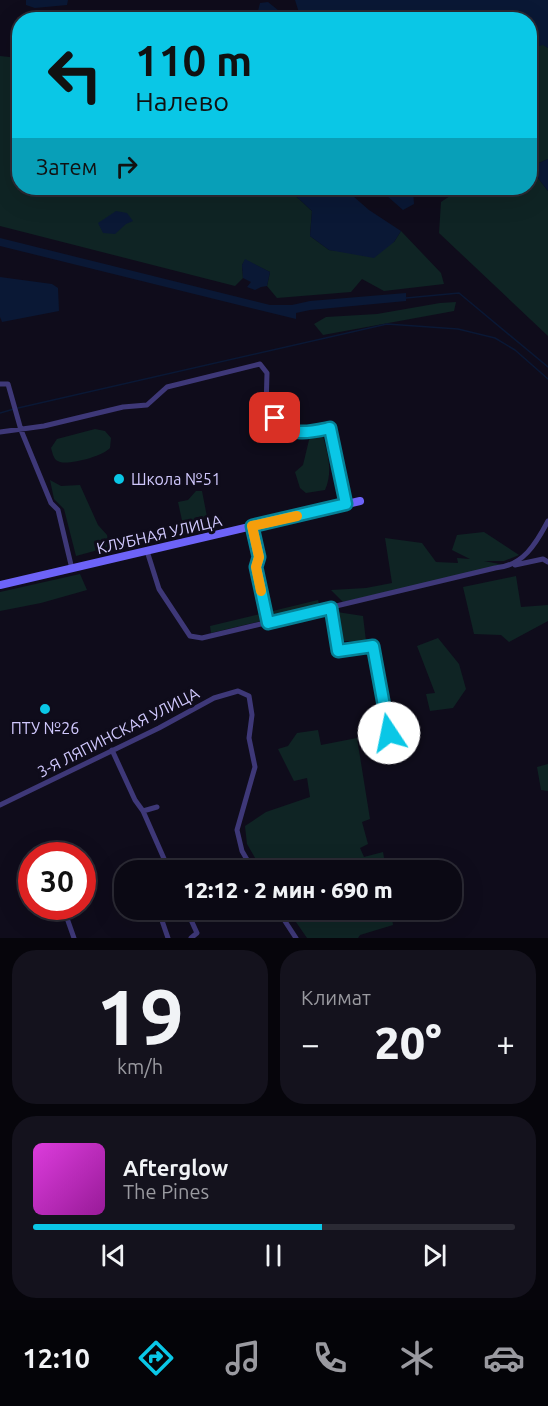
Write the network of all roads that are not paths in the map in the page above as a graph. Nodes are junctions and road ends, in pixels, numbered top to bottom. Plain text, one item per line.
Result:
1 (0, 384) edge
2 (21, 430) junction
3 (0, 432) edge
4 (360, 501) dead end
5 (346, 504) junction
6 (548, 520) edge
7 (252, 526) junction
8 (147, 551) junction
9 (548, 561) edge
10 (505, 567) junction
11 (72, 568) junction
12 (0, 585) edge
13 (331, 608) junction
14 (268, 623) junction
15 (389, 733) dead end
16 (112, 750) junction
17 (0, 805) edge
18 (157, 807) dead end
19 (144, 811) junction
20 (165, 860) edge
21 (247, 860) edge
22 (162, 920) edge
23 (191, 920) edge
24 (285, 920) edge
25 (68, 921) dead end
26 (74, 938) edge
27 (168, 938) edge
28 (191, 938) edge
29 (297, 938) edge

1 - 2 street
2 - 3 street
2 - 5 street
2 - 11 street
4 - 5 street, КЛУБНАЯ УЛИЦА
5 - 7 street, КЛУБНАЯ УЛИЦА
6 - 10 street
7 - 8 street, КЛУБНАЯ УЛИЦА
7 - 14 street
8 - 11 street, КЛУБНАЯ УЛИЦА
8 - 14 street
9 - 10 street
10 - 13 street
11 - 12 street, КЛУБНАЯ УЛИЦА
13 - 14 street
13 - 15 street
16 - 17 street, 3-Я ЛЯПИНСКАЯ УЛИЦА
16 - 19 street
16 - 21 street, 3-Я ЛЯПИНСКАЯ УЛИЦА
18 - 19 street
19 - 20 street
22 - 27 street
23 - 28 street
24 - 29 street
25 - 26 street

